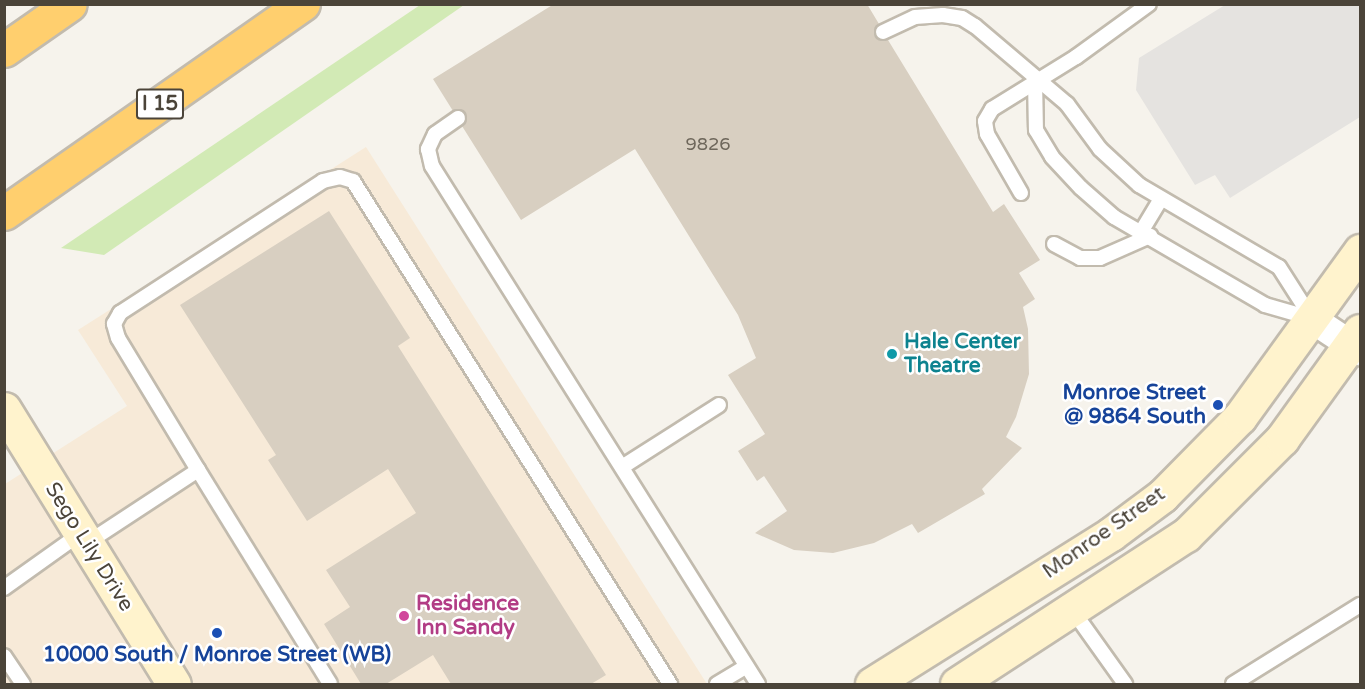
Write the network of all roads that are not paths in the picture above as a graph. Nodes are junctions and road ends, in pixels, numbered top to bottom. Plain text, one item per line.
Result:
1 (70, 4) edge
2 (303, 4) edge
3 (1149, 4) edge
4 (883, 32) dead end
5 (4, 50) edge
6 (1035, 80) junction
7 (458, 118) dead end
8 (1021, 193) dead end
9 (1161, 199) junction
10 (11, 209) edge
11 (1145, 234) junction
12 (1054, 244) dead end
13 (1360, 251) edge
14 (1312, 319) junction
15 (1357, 342) edge
16 (719, 405) dead end
17 (4, 409) edge
18 (622, 467) junction
19 (198, 470) junction
20 (84, 538) junction
21 (4, 588) edge
22 (1360, 606) edge
23 (1073, 611) junction
24 (4, 656) edge
25 (745, 668) junction
26 (22, 684) edge
27 (174, 684) edge
28 (330, 684) edge
29 (670, 684) edge
30 (717, 684) edge
31 (758, 684) edge
32 (872, 684) edge
33 (957, 684) edge
34 (1125, 684) edge
35 (1233, 684) edge

1 - 5 highway
2 - 10 highway, I 15
3 - 6 lane
4 - 6 lane
6 - 8 lane
6 - 9 lane
6 - 11 lane
7 - 18 lane
9 - 11 lane
9 - 14 lane
11 - 12 lane
11 - 14 lane
13 - 14 street, Monroe Street
14 - 15 street
14 - 32 street, Monroe Street
15 - 23 street
16 - 18 lane
17 - 20 street, Sego Lily Drive
18 - 25 lane
19 - 20 lane
19 - 28 lane
19 - 29 lane
20 - 21 lane
20 - 27 street, Sego Lily Drive
22 - 35 lane
23 - 33 street
23 - 34 lane
24 - 26 lane
25 - 30 lane
25 - 31 lane

